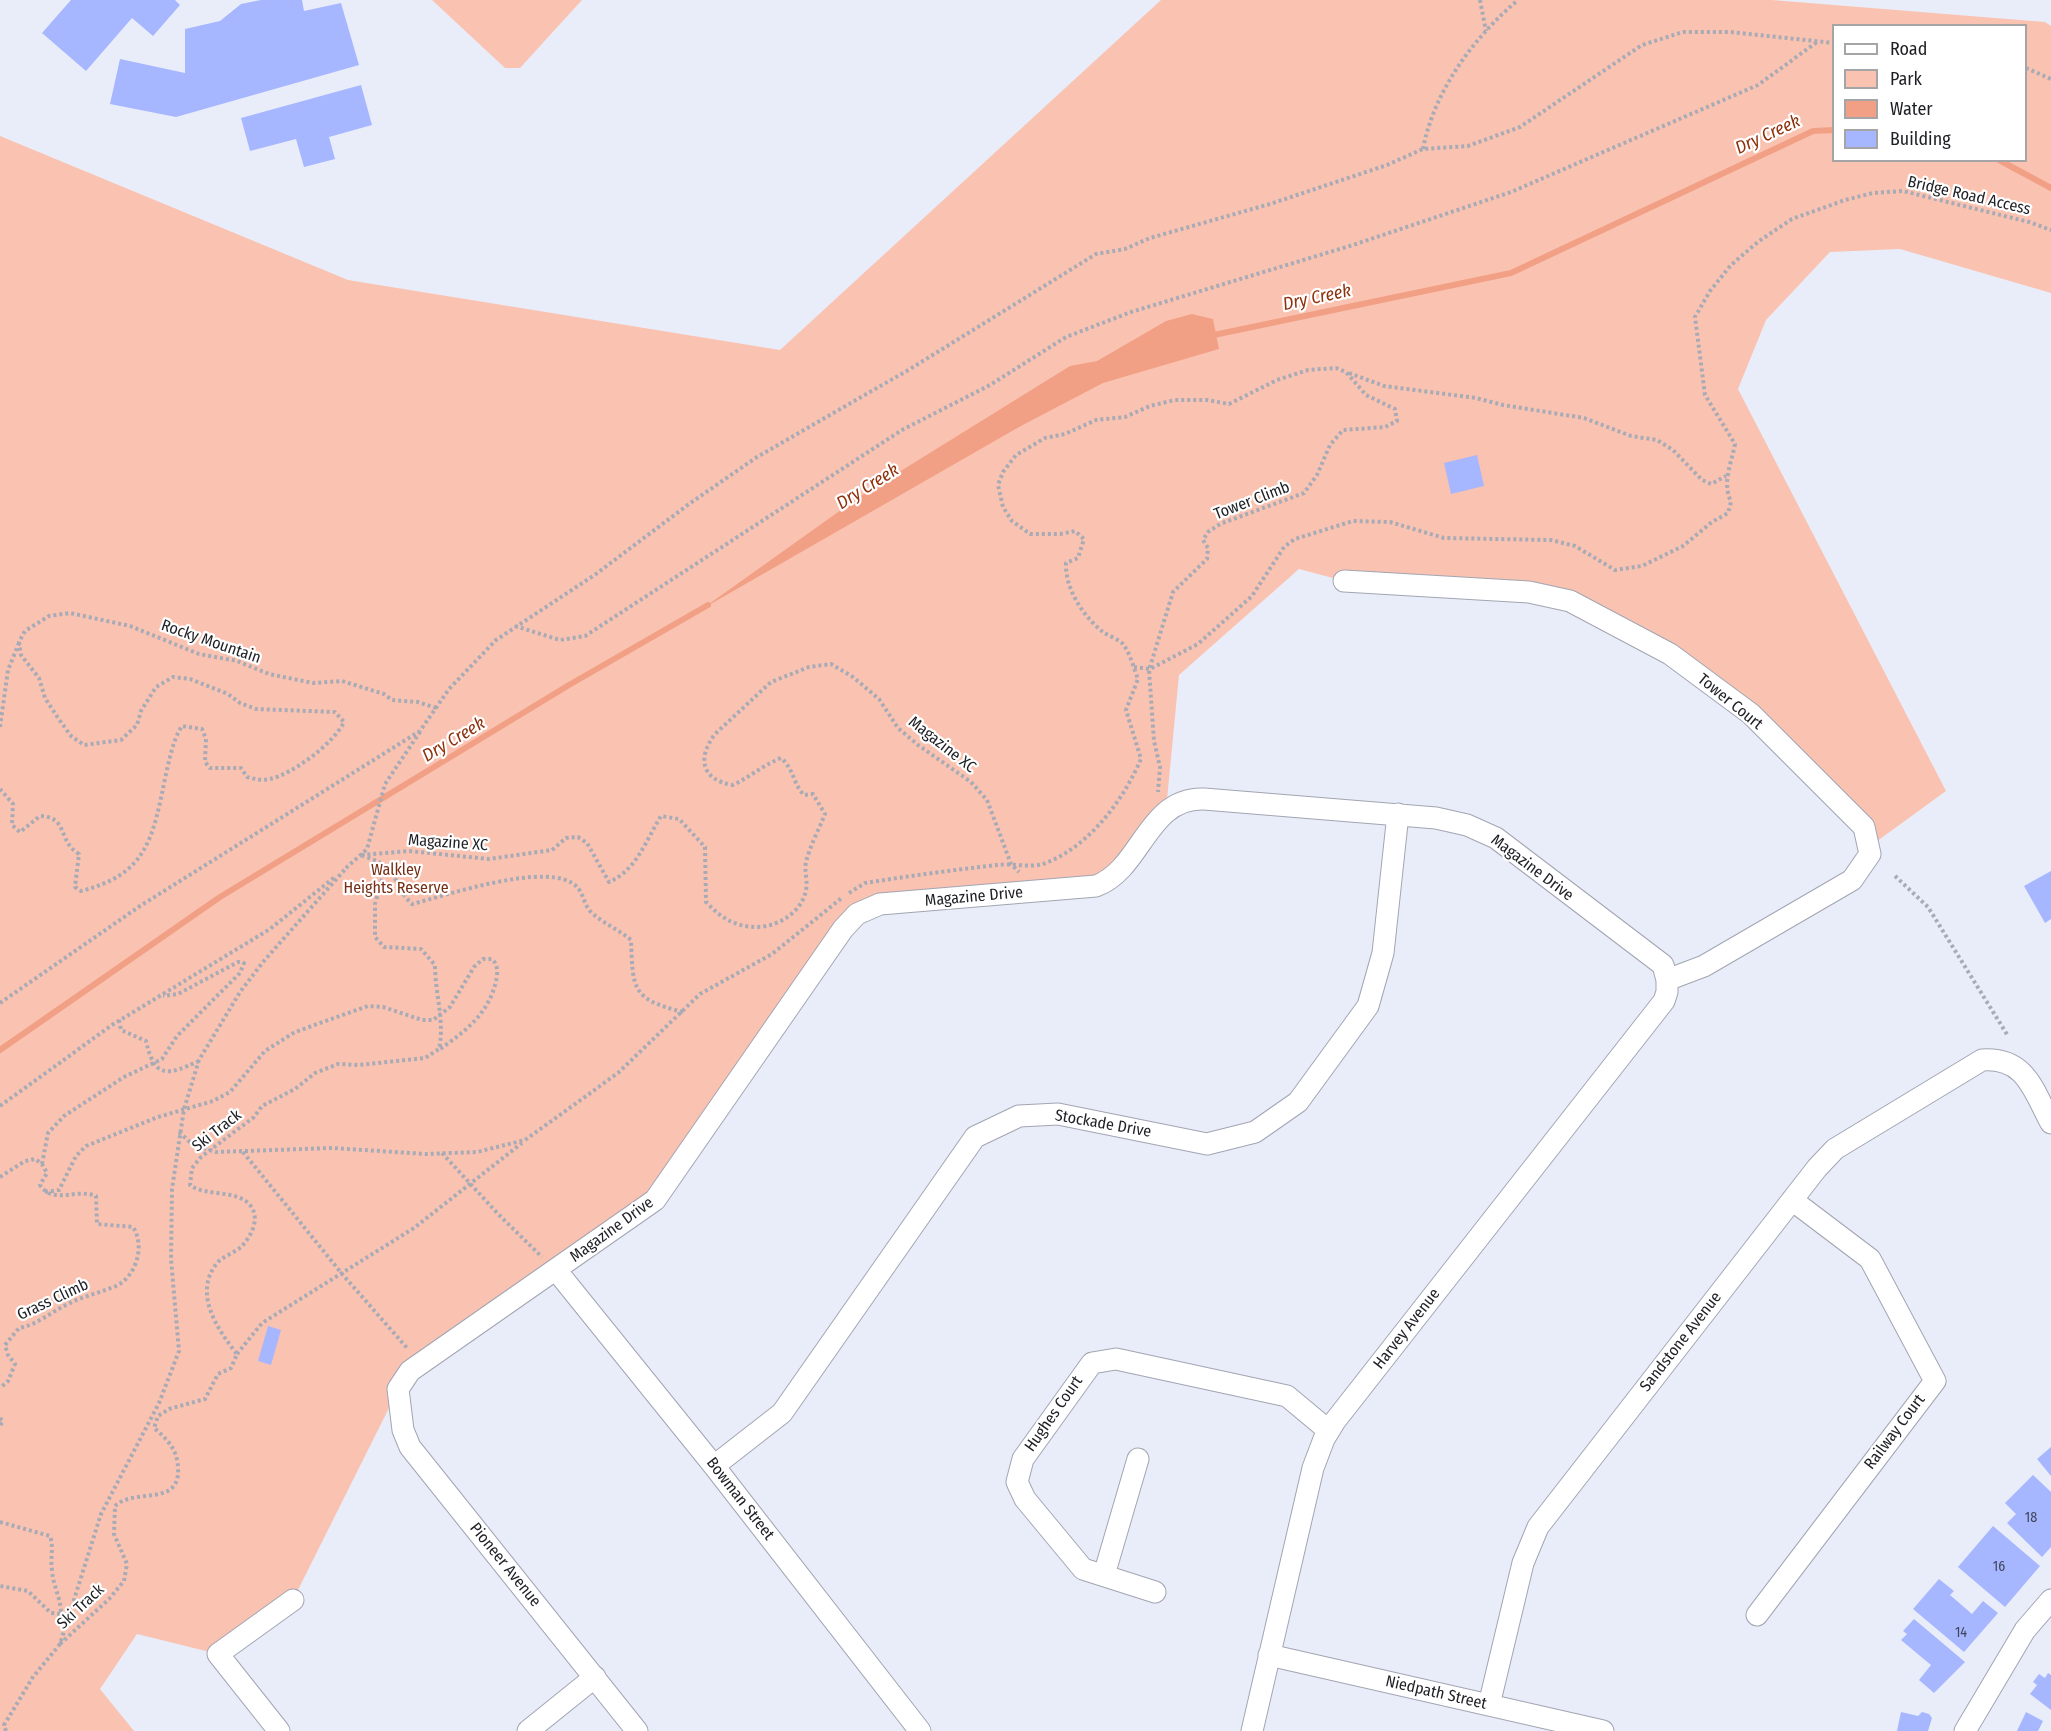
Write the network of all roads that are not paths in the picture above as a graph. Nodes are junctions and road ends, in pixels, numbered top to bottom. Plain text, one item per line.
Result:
1 (1344, 581) dead end
2 (1398, 814) junction
3 (1667, 980) junction
4 (2051, 1123) edge
5 (1792, 1200) junction
6 (556, 1270) junction
7 (398, 1389) joint
8 (1329, 1431) junction
9 (1138, 1459) dead end
10 (714, 1466) junction
11 (1104, 1575) junction
12 (1155, 1592) dead end
13 (293, 1600) dead end
14 (2051, 1600) edge
15 (1757, 1615) dead end
16 (1269, 1655) junction
17 (595, 1677) junction
18 (1489, 1705) junction
19 (279, 1731) edge
20 (528, 1731) edge
21 (638, 1731) edge
22 (920, 1731) edge
23 (1252, 1731) edge
24 (1603, 1731) edge
25 (1965, 1731) edge

1 - 3 street, Tower Court
2 - 3 street, Magazine Drive
2 - 6 street, Magazine Drive
2 - 10 street, Stockade Drive
3 - 8 street, Harvey Avenue
4 - 5 street, Sandstone Avenue
5 - 15 street, Railway Court
5 - 18 street, Sandstone Avenue
6 - 7 street, Magazine Drive
6 - 10 street, Bowman Street
7 - 17 street, Pioneer Avenue
8 - 11 street, Hughes Court
8 - 16 street, Harvey Avenue
9 - 11 street
10 - 22 street, Bowman Street
11 - 12 street, Hughes Court
13 - 19 street
14 - 25 street
16 - 18 street, Niedpath Street
16 - 23 street, Harvey Avenue
17 - 20 street
17 - 21 street, Pioneer Avenue
18 - 24 street, Niedpath Street

